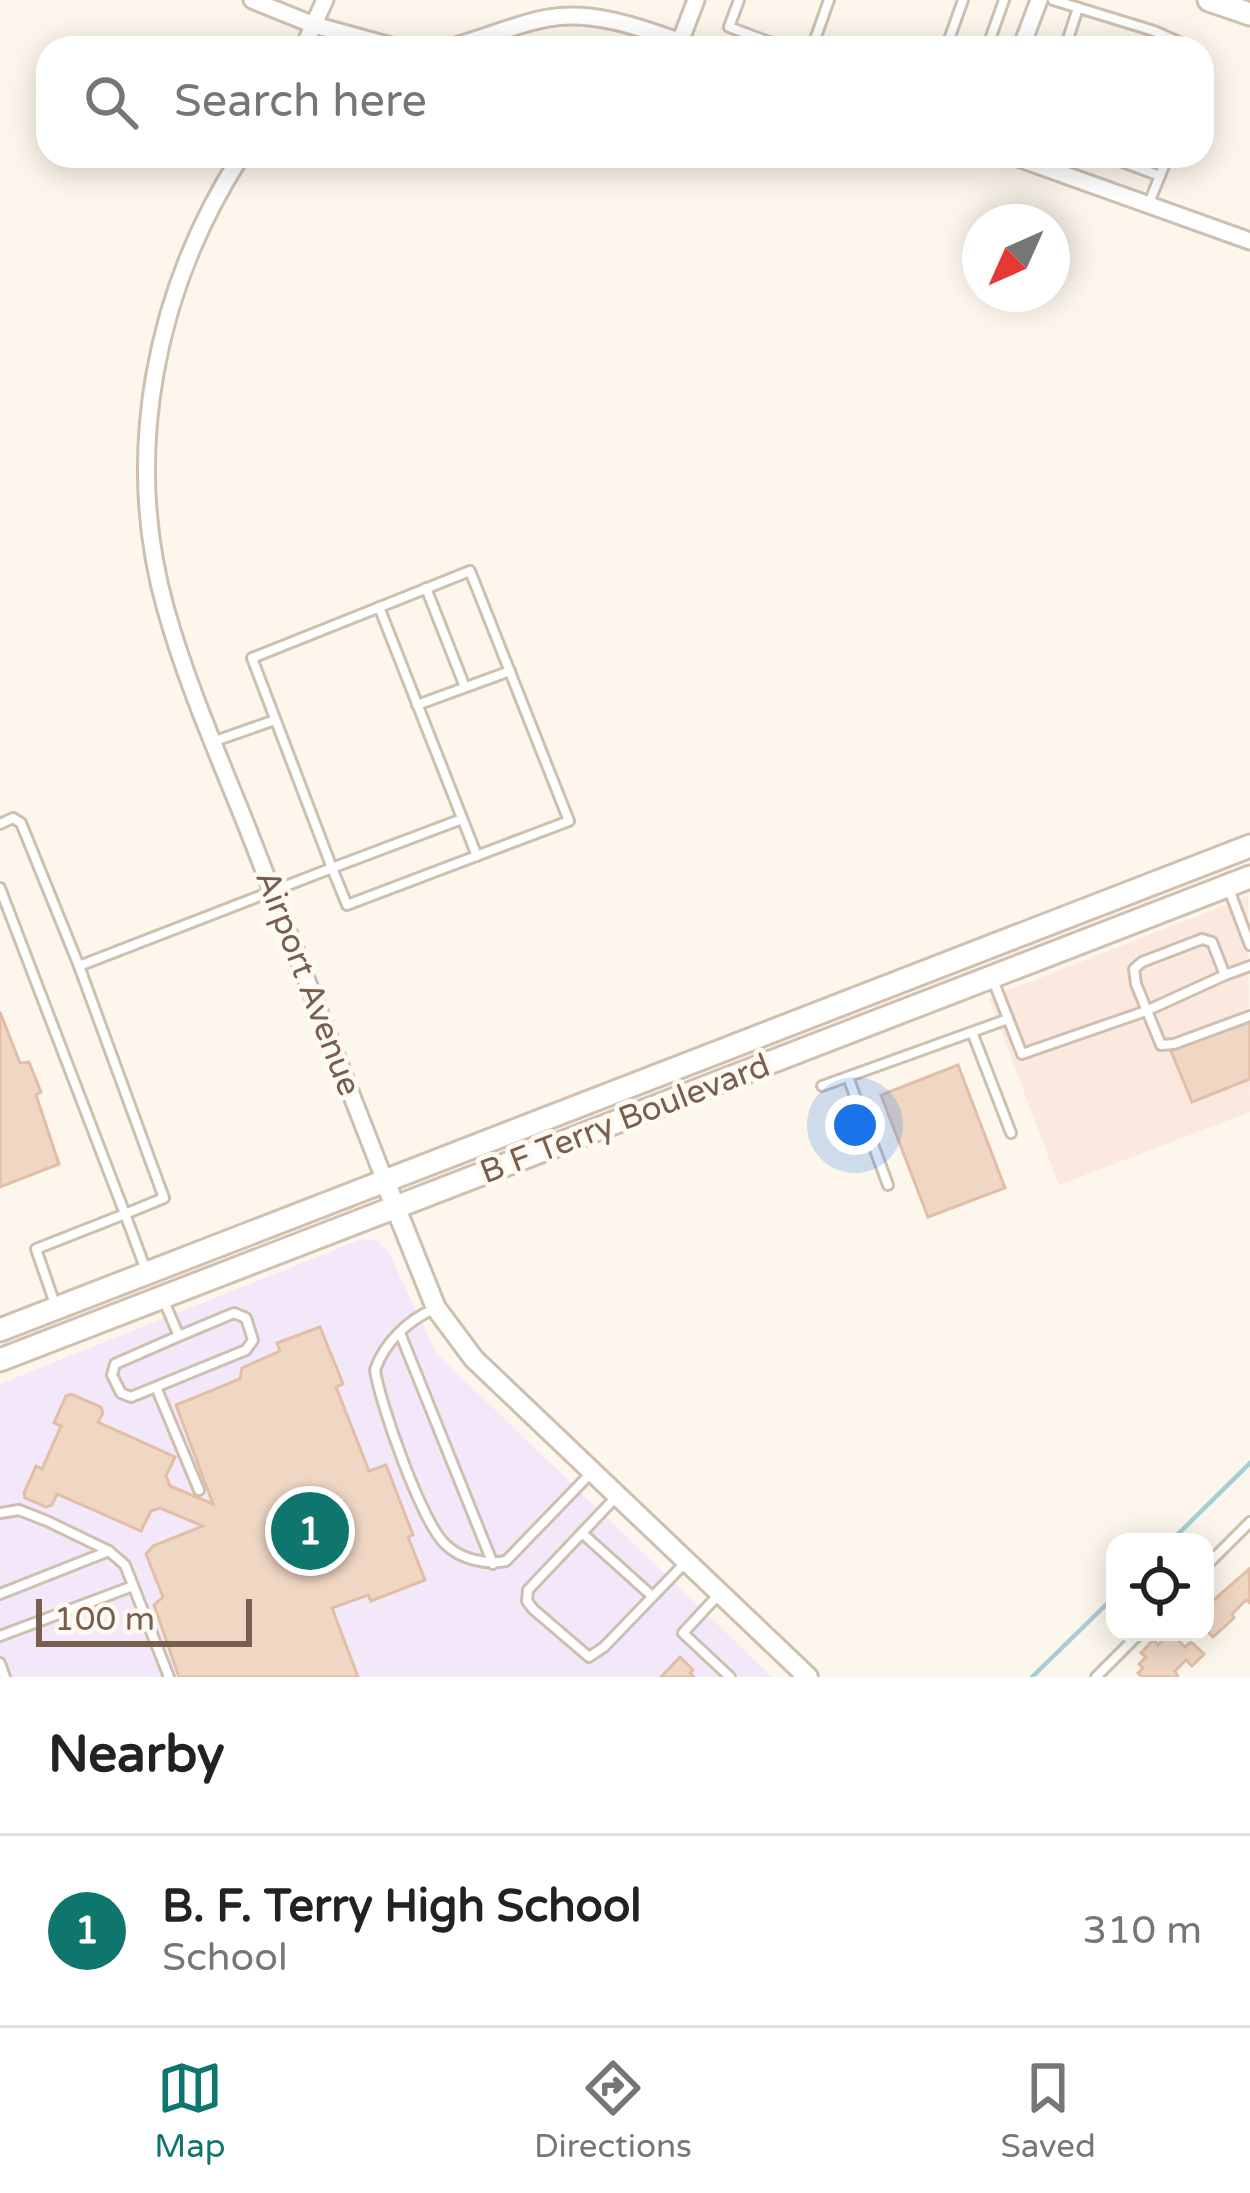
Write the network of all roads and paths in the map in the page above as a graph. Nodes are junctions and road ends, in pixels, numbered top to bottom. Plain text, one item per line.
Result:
1 (252, 0) edge
2 (326, 0) edge
3 (696, 0) edge
4 (739, 0) edge
5 (829, 0) edge
6 (963, 0) edge
7 (1004, 0) edge
8 (1039, 0) edge
9 (1053, 0) edge
10 (1209, 0) edge
11 (1078, 8) junction
12 (1250, 14) edge
13 (314, 25) junction
14 (309, 36) edge
15 (354, 36) edge
16 (487, 36) edge
17 (663, 36) edge
18 (682, 36) edge
19 (754, 36) edge
20 (816, 36) edge
21 (950, 36) edge
22 (992, 36) edge
23 (1026, 36) edge
24 (1069, 36) edge
25 (1164, 36) edge
26 (234, 168) edge
27 (1054, 168) edge
28 (1138, 168) edge
29 (1163, 168) edge
30 (1160, 176) junction
31 (1149, 205) junction
32 (1250, 241) edge
33 (426, 589) junction
34 (379, 608) junction
35 (510, 671) junction
36 (465, 687) junction
37 (417, 705) junction
38 (275, 720) junction
39 (214, 742) junction
40 (462, 819) junction
41 (0, 824) edge
42 (1250, 846) edge
43 (477, 856) junction
44 (332, 868) junction
45 (1250, 877) edge
46 (1228, 885) junction
47 (0, 888) edge
48 (272, 892) junction
49 (1250, 945) edge
50 (79, 966) junction
51 (1250, 966) edge
52 (992, 976) junction
53 (1225, 976) junction
54 (1146, 1011) junction
55 (1250, 1016) edge
56 (1008, 1019) junction
57 (972, 1032) junction
58 (848, 1077) junction
59 (822, 1087) dead end
60 (1011, 1133) dead end
61 (385, 1181) junction
62 (888, 1185) dead end
63 (396, 1208) junction
64 (125, 1214) junction
65 (147, 1273) junction
66 (162, 1298) junction
67 (56, 1308) junction
68 (436, 1308) junction
69 (0, 1330) edge
70 (400, 1333) junction
71 (178, 1336) junction
72 (0, 1360) edge
73 (156, 1387) junction
74 (592, 1472) junction
75 (199, 1490) dead end
76 (617, 1496) junction
77 (0, 1513) edge
78 (1250, 1522) edge
79 (582, 1533) junction
80 (110, 1551) junction
81 (1214, 1558) edge
82 (686, 1562) junction
83 (493, 1564) junction
84 (133, 1586) junction
85 (720, 1593) junction
86 (0, 1594) edge
87 (653, 1597) junction
88 (0, 1636) edge
89 (1132, 1641) edge
90 (0, 1664) edge
91 (805, 1676) edge
92 (5, 1677) edge
93 (169, 1677) edge
94 (730, 1677) edge
95 (1096, 1677) edge

1 - 13 street
2 - 13 street
3 - 18 street
4 - 19 lane
5 - 20 lane
6 - 21 lane
7 - 22 lane
8 - 23 street
9 - 11 lane
10 - 12 main road
11 - 24 lane
11 - 25 lane
13 - 14 street
13 - 15 street
16 - 17 street
26 - 39 street, Airport Avenue
27 - 31 street
28 - 30 lane
29 - 30 lane
30 - 31 lane
31 - 32 street
33 - 34 lane
33 - 35 lane
33 - 36 lane
34 - 37 lane
34 - 38 lane
35 - 36 lane
35 - 43 lane
36 - 37 lane
37 - 40 lane
38 - 39 lane
38 - 44 lane
39 - 48 street, Airport Avenue
40 - 43 lane
40 - 44 lane
41 - 50 lane
42 - 61 main road, B F Terry Boulevard
43 - 44 lane
44 - 48 lane
45 - 46 main road, B F Terry Boulevard
46 - 49 lane
46 - 52 main road, B F Terry Boulevard
47 - 64 lane
48 - 50 lane
48 - 61 street, Airport Avenue
50 - 64 lane
51 - 53 lane
52 - 56 lane
52 - 63 main road, B F Terry Boulevard
53 - 54 lane
53 - 54 lane
54 - 55 lane
54 - 56 lane
56 - 57 lane
57 - 58 lane
57 - 60 lane
58 - 59 lane
58 - 62 lane
61 - 63 street, Airport Avenue
61 - 65 main road, B F Terry Boulevard
63 - 66 main road, B F Terry Boulevard
63 - 68 street, Airport Avenue
64 - 65 lane
64 - 67 lane
65 - 67 main road, B F Terry Boulevard
66 - 71 lane
66 - 72 main road, B F Terry Boulevard
67 - 69 main road, B F Terry Boulevard
68 - 70 lane
68 - 74 street, Airport Avenue
70 - 83 lane
70 - 83 lane
71 - 73 lane
71 - 73 lane
73 - 75 lane
74 - 76 street, Airport Avenue
74 - 83 lane
76 - 79 lane
76 - 82 street, Airport Avenue
77 - 80 lane
78 - 81 lane
79 - 87 lane
79 - 87 lane
80 - 84 lane
80 - 86 lane
82 - 85 street, Airport Avenue
82 - 87 lane
84 - 88 lane
84 - 93 lane
85 - 91 street, Airport Avenue
85 - 94 lane
89 - 95 lane
90 - 92 lane

